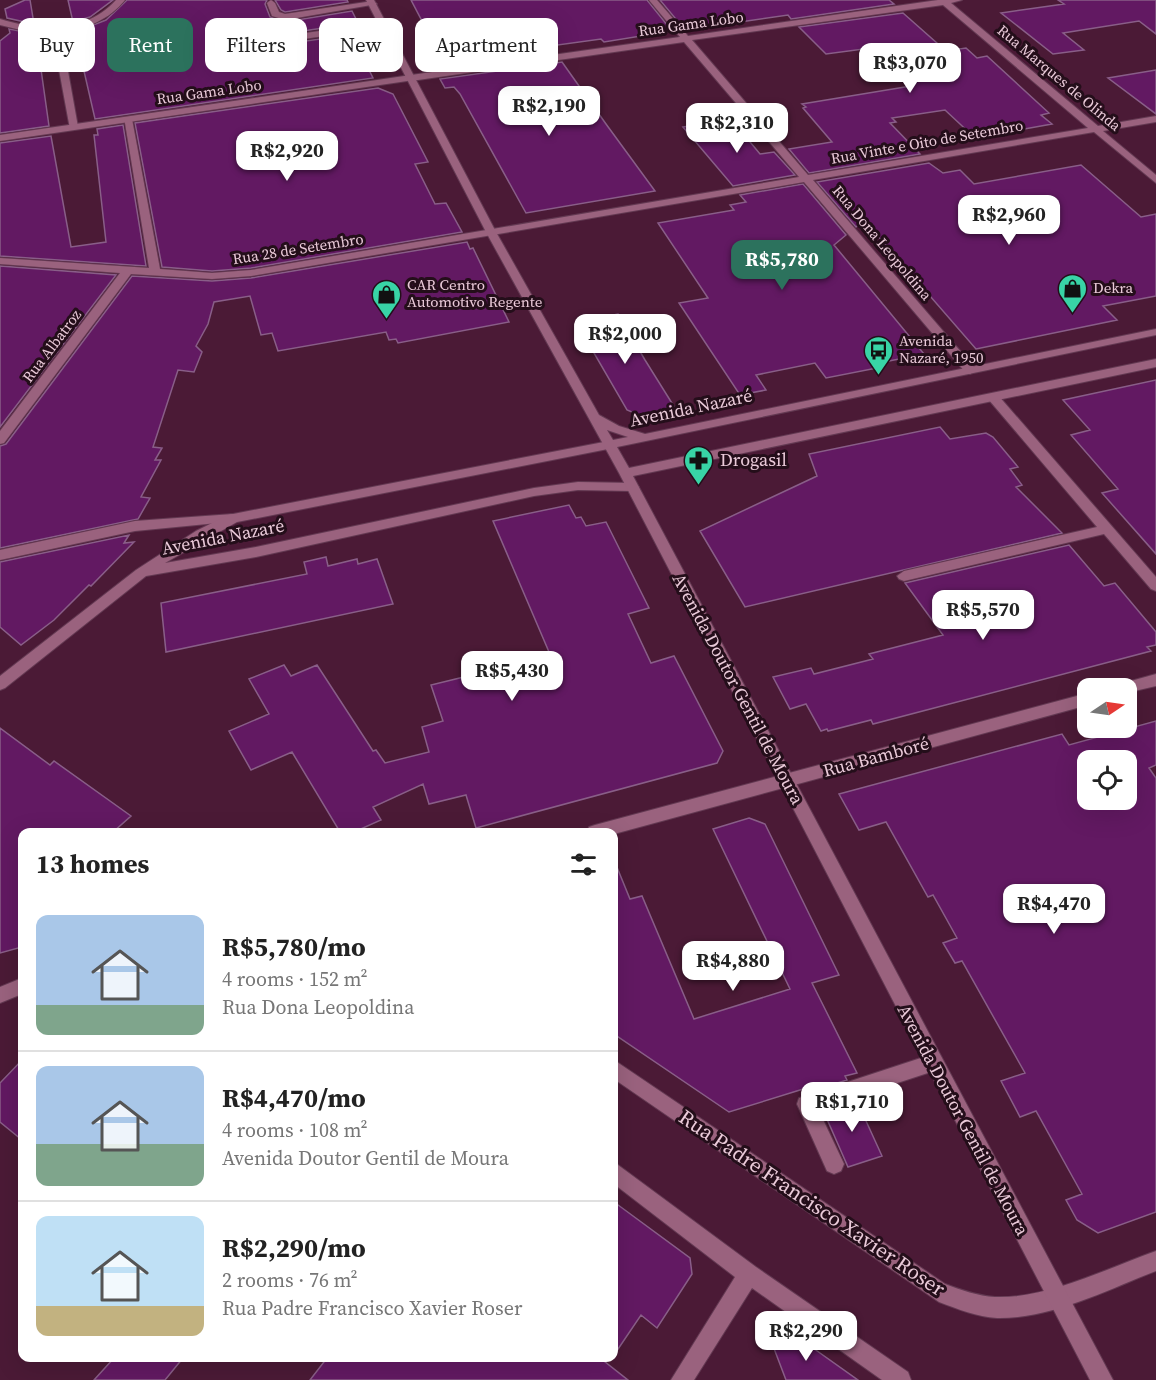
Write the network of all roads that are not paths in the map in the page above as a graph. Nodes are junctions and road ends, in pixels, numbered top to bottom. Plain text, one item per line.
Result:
1 (120, 0) edge
2 (653, 0) edge
3 (958, 0) edge
4 (943, 1) edge
5 (371, 2) edge
6 (271, 3) dead end
7 (379, 18) edge
8 (95, 20) edge
9 (0, 22) edge
10 (18, 28) edge
11 (687, 40) junction
12 (403, 63) edge
13 (63, 72) edge
14 (411, 78) junction
15 (127, 119) junction
16 (1156, 119) edge
17 (73, 127) junction
18 (1096, 129) junction
19 (0, 138) edge
20 (805, 178) junction
21 (1156, 180) edge
22 (490, 232) junction
23 (0, 261) edge
24 (128, 270) junction
25 (155, 273) junction
26 (1156, 332) edge
27 (1156, 363) edge
28 (970, 370) junction
29 (993, 397) junction
30 (595, 418) junction
31 (645, 438) junction
32 (0, 440) edge
33 (609, 445) junction
34 (625, 473) junction
35 (632, 487) junction
36 (233, 518) junction
37 (1107, 529) junction
38 (0, 555) edge
39 (141, 572) junction
40 (904, 576) dead end
41 (1156, 586) edge
42 (1156, 680) edge
43 (2, 682) edge
44 (1137, 685) edge
45 (1077, 702) edge
46 (787, 782) junction
47 (611, 828) edge
48 (18, 988) edge
49 (0, 995) edge
50 (933, 1063) junction
51 (618, 1072) edge
52 (834, 1164) dead end
53 (618, 1175) edge
54 (1156, 1261) edge
55 (749, 1274) junction
56 (1056, 1297) junction
57 (682, 1380) edge
58 (900, 1380) edge
59 (1102, 1380) edge

1 - 8 street
2 - 11 street, Rua Dona Leopoldina
3 - 4 street, Rua Gama Lobo
4 - 11 street, Rua Gama Lobo
4 - 18 street, Rua Marques de Olinda
5 - 6 street
5 - 7 street, Avenida Doutor Gentil de Moura
9 - 10 street
11 - 14 street, Rua Gama Lobo
11 - 20 street, Rua Dona Leopoldina
12 - 14 street, Avenida Doutor Gentil de Moura
13 - 17 street
14 - 15 street, Rua Gama Lobo
14 - 22 street, Avenida Doutor Gentil de Moura
15 - 17 street, Rua Gama Lobo
15 - 25 street
16 - 18 street, Rua Vinte e Oito de Setembro
17 - 19 street, Rua Gama Lobo
18 - 20 street, Rua Vinte e Oito de Setembro
18 - 21 street, Rua Marques de Olinda
20 - 22 street, Rua Vinte e Oito de Setembro
20 - 28 street, Rua Dona Leopoldina
22 - 25 street, Rua 28 de Setembro
22 - 30 street, Avenida Doutor Gentil de Moura
23 - 24 street, Rua 28 de Setembro
24 - 25 street, Rua 28 de Setembro
24 - 32 street, Rua Albatroz
26 - 28 street, Avenida Nazaré
27 - 29 street
28 - 31 street, Avenida Nazaré
29 - 34 street
29 - 37 street
30 - 31 street
30 - 33 street, Avenida Doutor Gentil de Moura
31 - 33 street, Avenida Nazaré
33 - 34 street, Avenida Doutor Gentil de Moura
33 - 36 street, Avenida Nazaré
34 - 35 street, Avenida Doutor Gentil de Moura
35 - 39 street, Avenida Nazaré
35 - 46 street, Avenida Doutor Gentil de Moura
36 - 38 street, Avenida Nazaré
36 - 39 street, Avenida Nazaré
37 - 40 street
37 - 41 street
39 - 43 street, Avenida Nazaré
42 - 44 street
45 - 46 street, Rua Bamboré
46 - 47 street, Rua Bamboré
46 - 50 street, Avenida Doutor Gentil de Moura
48 - 49 street
50 - 52 street
50 - 56 street, Avenida Doutor Gentil de Moura
51 - 56 street, Rua Padre Francisco Xavier Roser
53 - 55 street
54 - 56 street, Rua Padre Francisco Xavier Roser
55 - 57 street
55 - 58 street
56 - 59 street, Avenida Doutor Gentil de Moura

